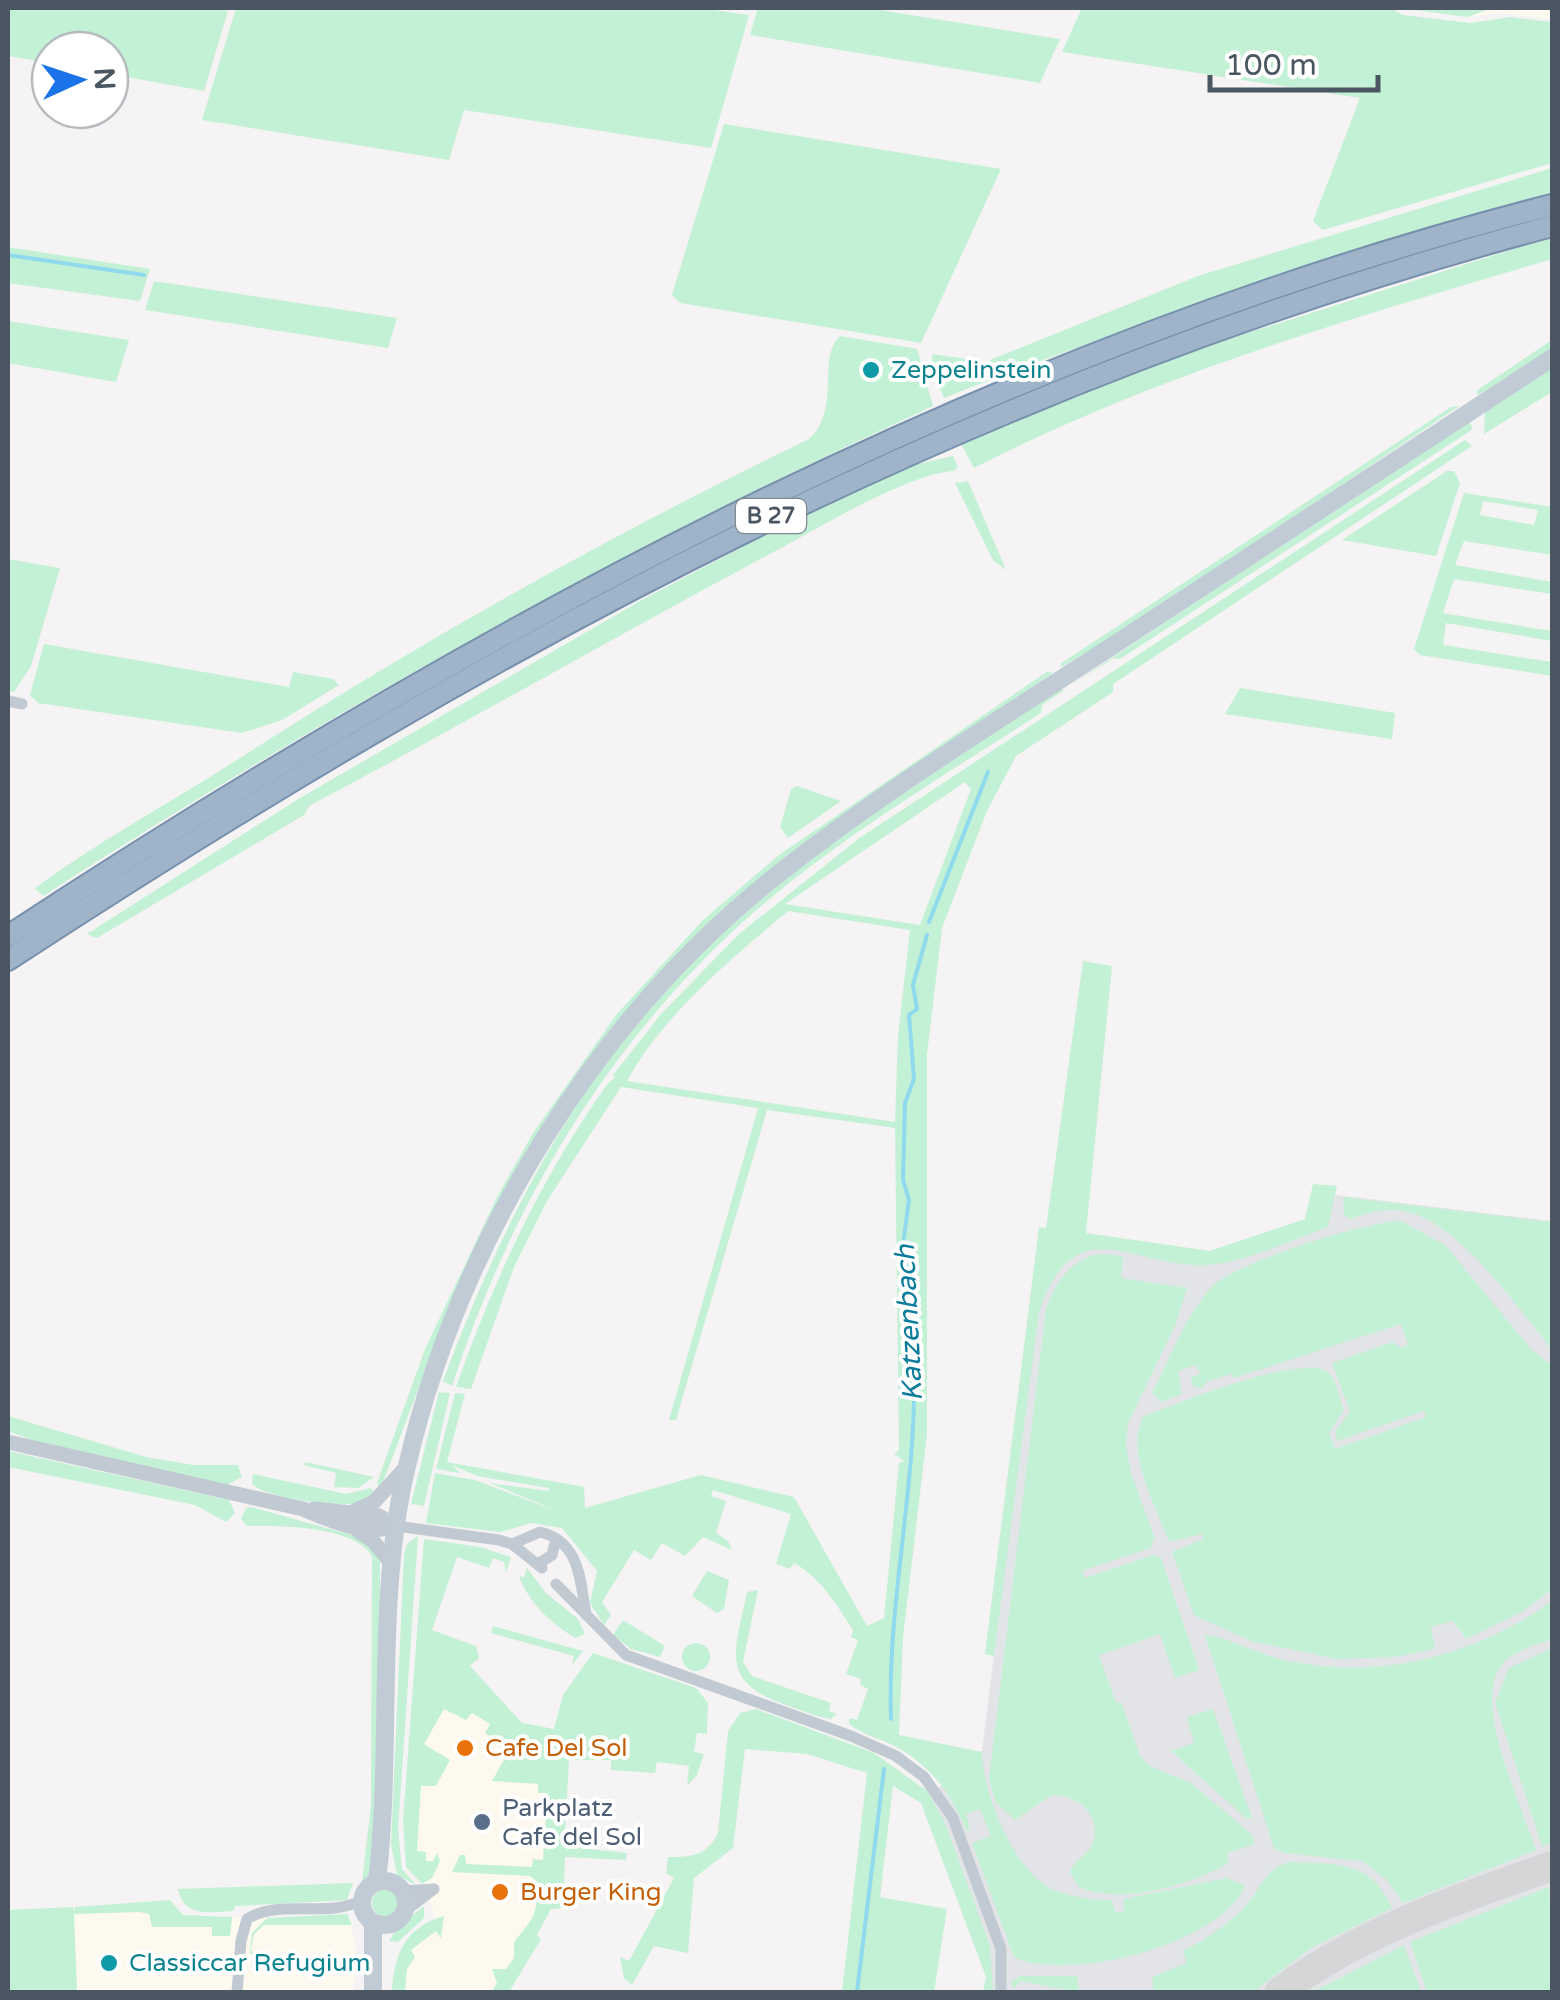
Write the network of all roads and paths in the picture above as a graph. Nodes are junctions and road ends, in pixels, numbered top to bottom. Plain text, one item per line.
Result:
1 (1552, 205) edge
2 (1552, 226) edge
3 (1552, 358) edge
4 (8, 701) edge
5 (22, 704) dead end
6 (8, 936) edge
7 (8, 960) edge
8 (8, 1442) edge
9 (407, 1466) junction
10 (352, 1519) junction
11 (396, 1526) junction
12 (556, 1538) junction
13 (512, 1544) junction
14 (393, 1565) junction
15 (556, 1584) dead end
16 (586, 1614) junction
17 (390, 1885) junction
18 (362, 1900) junction
19 (404, 1911) junction
20 (381, 1924) junction
21 (237, 1992) edge
22 (373, 1992) edge
23 (1001, 1992) edge

1 - 6 highway, B 27
2 - 7 highway, B 27
3 - 9 main road
4 - 5 street
8 - 10 street
9 - 10 street
9 - 11 main road
10 - 11 street
10 - 14 street
11 - 13 street
11 - 14 main road
12 - 13 street
12 - 13 street
12 - 16 street
14 - 17 main road
15 - 16 street
16 - 23 street
17 - 18 main road
17 - 19 main road
17 - 19 street
18 - 20 main road
18 - 21 street
19 - 20 main road
20 - 22 main road

